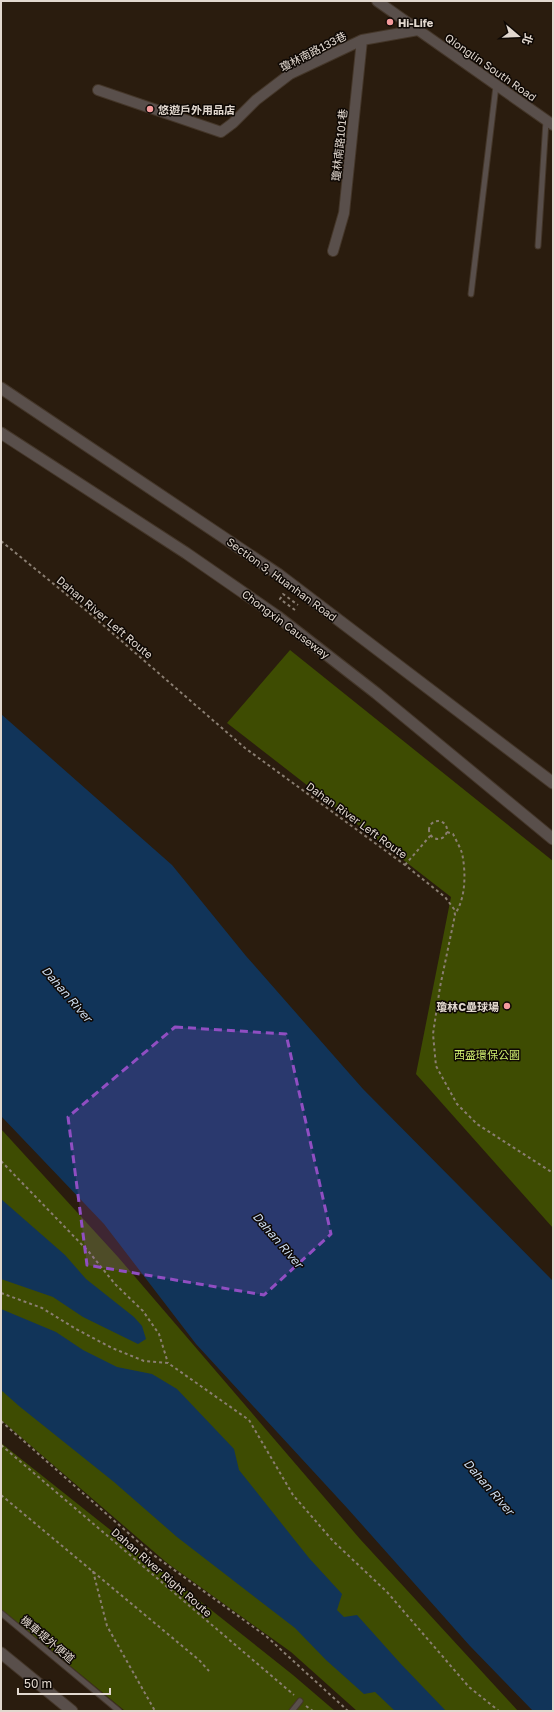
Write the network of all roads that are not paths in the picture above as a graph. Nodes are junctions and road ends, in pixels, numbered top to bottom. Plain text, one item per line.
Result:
1 (377, 1) edge
2 (418, 30) junction
3 (362, 40) junction
4 (496, 86) junction
5 (98, 90) dead end
6 (549, 122) edge
7 (538, 246) dead end
8 (333, 251) dead end
9 (471, 294) dead end
10 (1, 388) edge
11 (1, 433) edge
12 (553, 783) edge
13 (553, 839) edge
14 (1, 1613) edge
15 (1, 1653) edge
16 (300, 1701) road end
17 (72, 1711) edge
18 (119, 1711) edge
19 (292, 1711) edge

1 - 2 street, Qionglin South Road
2 - 3 street, 瓊林南路133巷
2 - 4 street, Qionglin South Road
3 - 5 street, 瓊林南路133巷
3 - 8 street, 瓊林南路101巷
4 - 6 street, Qionglin South Road
4 - 9 lane
6 - 7 lane
10 - 12 street, Section 3, Huanhan Road
11 - 13 street, Chongxin Causeway
14 - 18 lane, 機車堤外便道
15 - 17 street
16 - 19 lane

